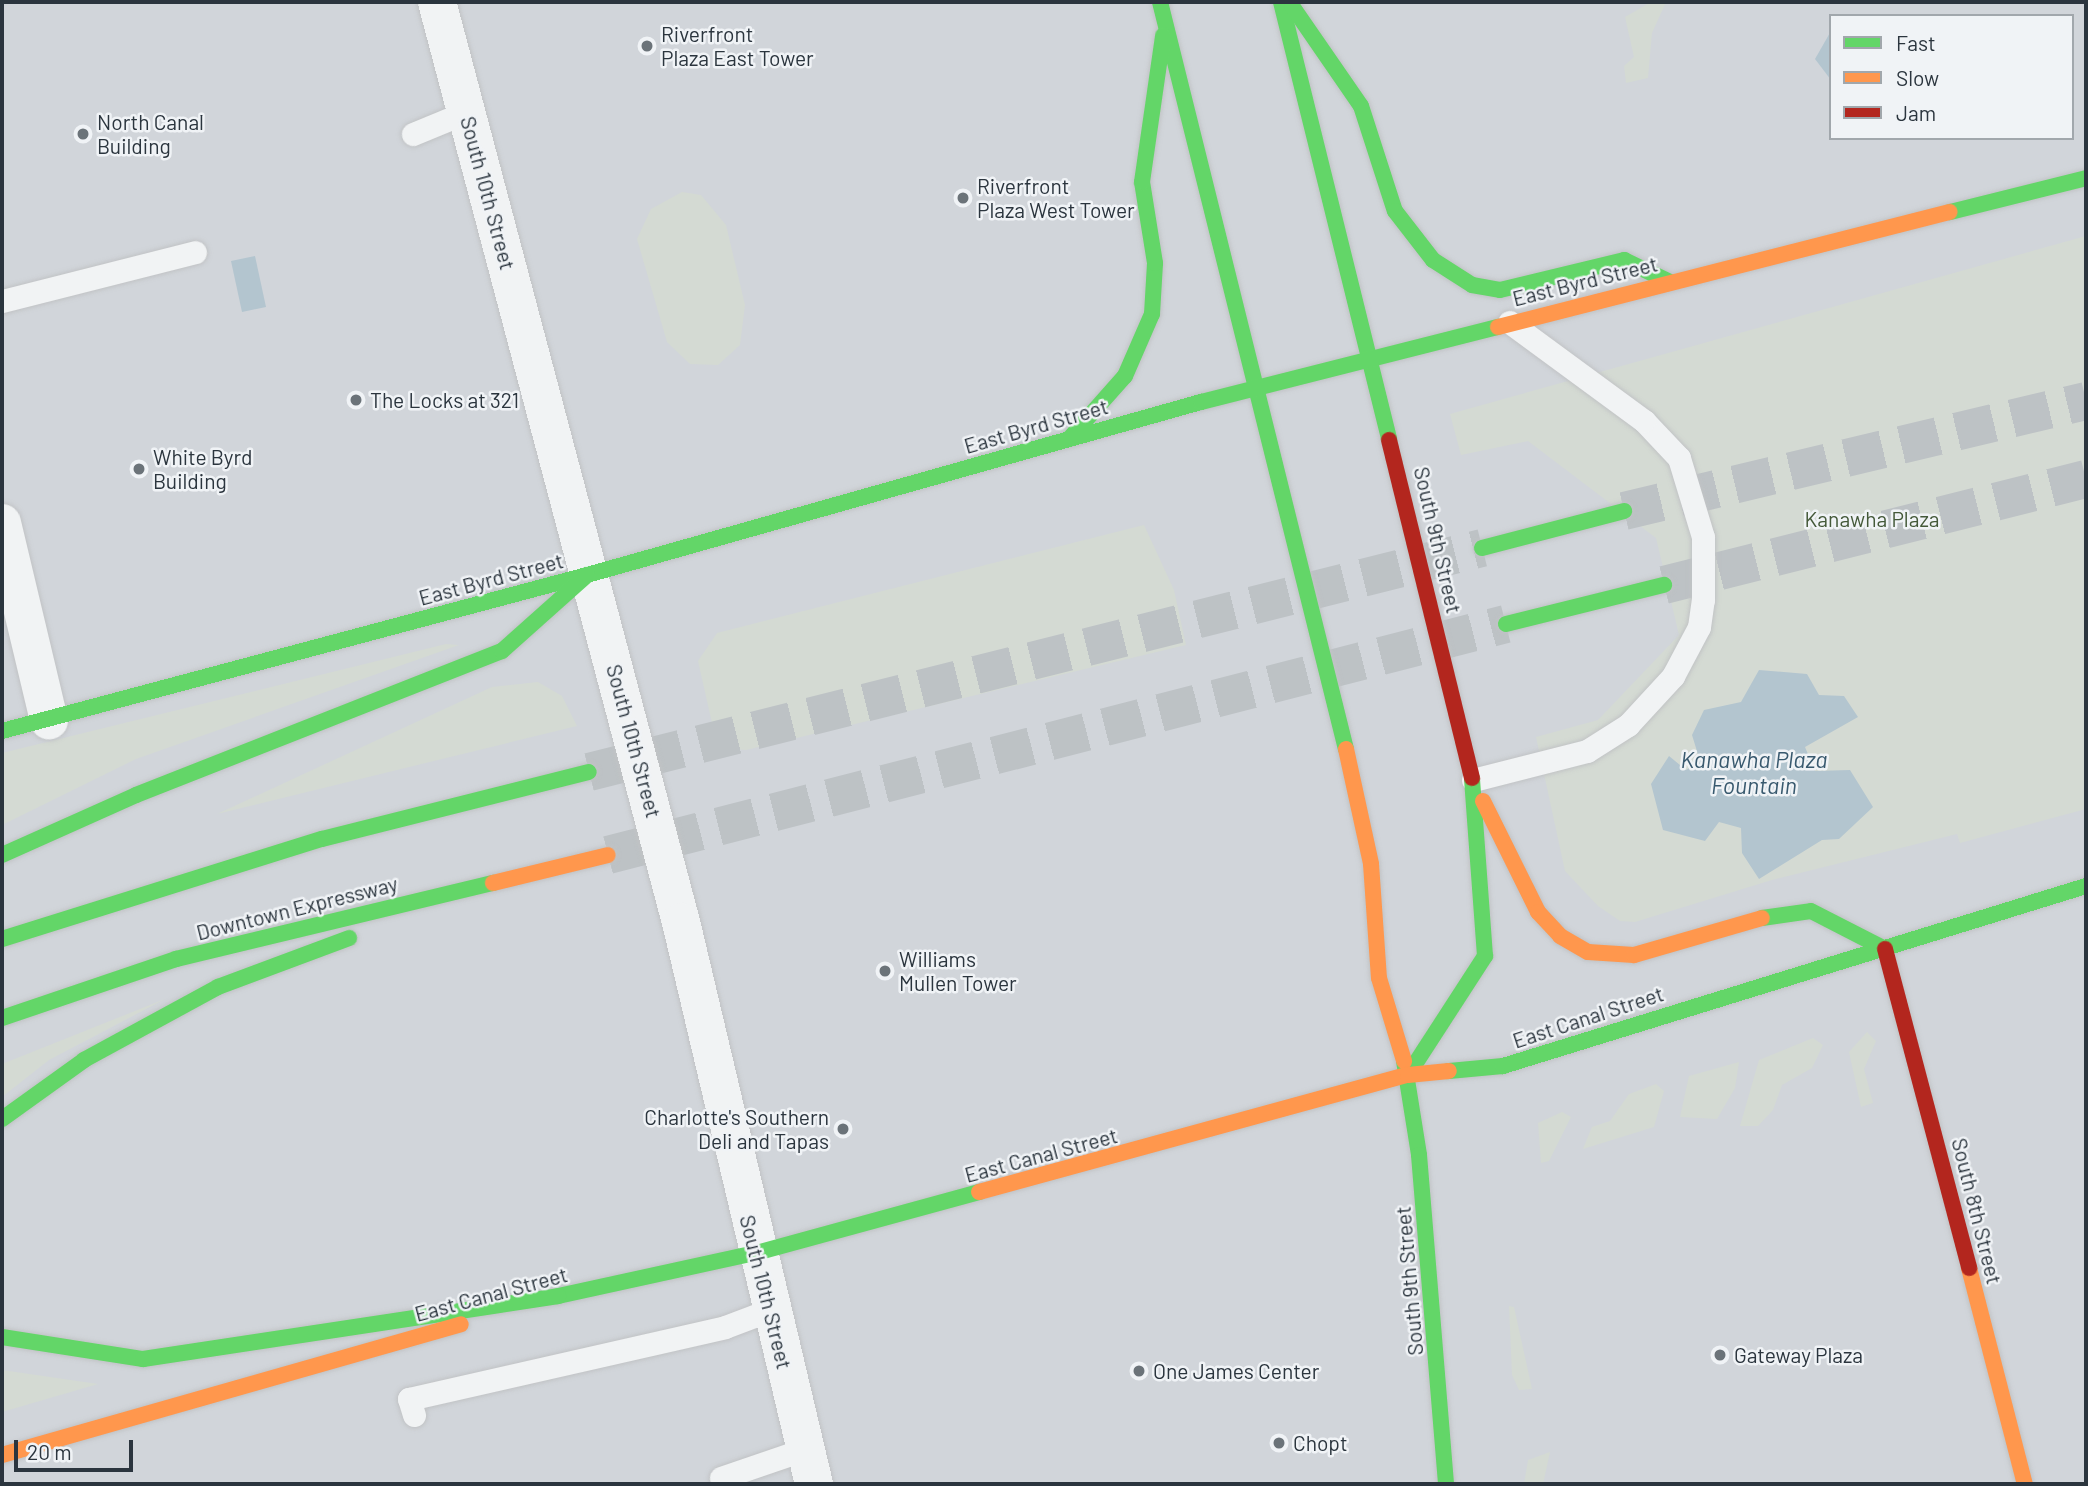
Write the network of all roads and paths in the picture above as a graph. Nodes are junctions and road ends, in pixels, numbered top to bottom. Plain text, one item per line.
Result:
1 (437, 2) edge
2 (1160, 2) edge
3 (1281, 2) edge
4 (1289, 2) edge
5 (1165, 20) junction
6 (466, 112) junction
7 (413, 134) dead end
8 (2086, 177) edge
9 (195, 252) dead end
10 (1670, 282) junction
11 (2, 302) edge
12 (1509, 322) junction
13 (1373, 357) junction
14 (1259, 387) junction
15 (1069, 439) junction
16 (1624, 510) tunnel mouth
17 (2, 523) edge
18 (1482, 548) tunnel mouth
19 (587, 575) junction
20 (1664, 585) tunnel mouth
21 (1506, 624) tunnel mouth
22 (49, 720) junction
23 (2, 731) edge
24 (589, 772) tunnel mouth
25 (1473, 780) junction
26 (2, 855) edge
27 (608, 855) tunnel mouth
28 (521, 875) junction
29 (2086, 886) edge
30 (2, 939) edge
31 (1885, 948) junction
32 (2, 1018) edge
33 (1408, 1075) junction
34 (2, 1119) edge
35 (756, 1252) junction
36 (558, 1296) junction
37 (771, 1310) junction
38 (2, 1337) edge
39 (414, 1415) dead end
40 (2, 1455) edge
41 (810, 1466) edge
42 (720, 1478) dead end
43 (1446, 1484) edge
44 (2025, 1484) edge

1 - 6 street, South 10th Street
2 - 5 main road, South 9th Street
3 - 13 main road, South 9th Street
4 - 10 main road
5 - 14 main road, South 9th Street
5 - 15 main road
6 - 7 lane
6 - 19 street, South 10th Street
8 - 10 main road, East Byrd Street
9 - 11 lane
10 - 12 main road, East Byrd Street
12 - 13 main road, East Byrd Street
12 - 25 lane
13 - 14 main road, East Byrd Street
13 - 25 main road, South 9th Street
14 - 15 main road, East Byrd Street
14 - 33 main road, South 9th Street
15 - 19 main road, East Byrd Street
16 - 18 main road
17 - 22 street
19 - 22 main road, East Byrd Street
19 - 26 main road
19 - 35 street, South 10th Street
20 - 21 main road
22 - 23 main road, East Byrd Street
24 - 30 main road
25 - 31 main road
25 - 33 main road, South 9th Street
27 - 28 main road, Downtown Expressway
28 - 32 main road, Downtown Expressway
28 - 34 main road
29 - 31 main road, East Canal Street
31 - 33 main road, East Canal Street
31 - 44 main road, South 8th Street
33 - 35 main road, East Canal Street
33 - 43 main road, South 9th Street
35 - 36 main road, East Canal Street
35 - 37 street, South 10th Street
36 - 38 main road
36 - 40 main road, East Canal Street
37 - 39 lane
37 - 41 street, South 10th Street
41 - 42 lane

